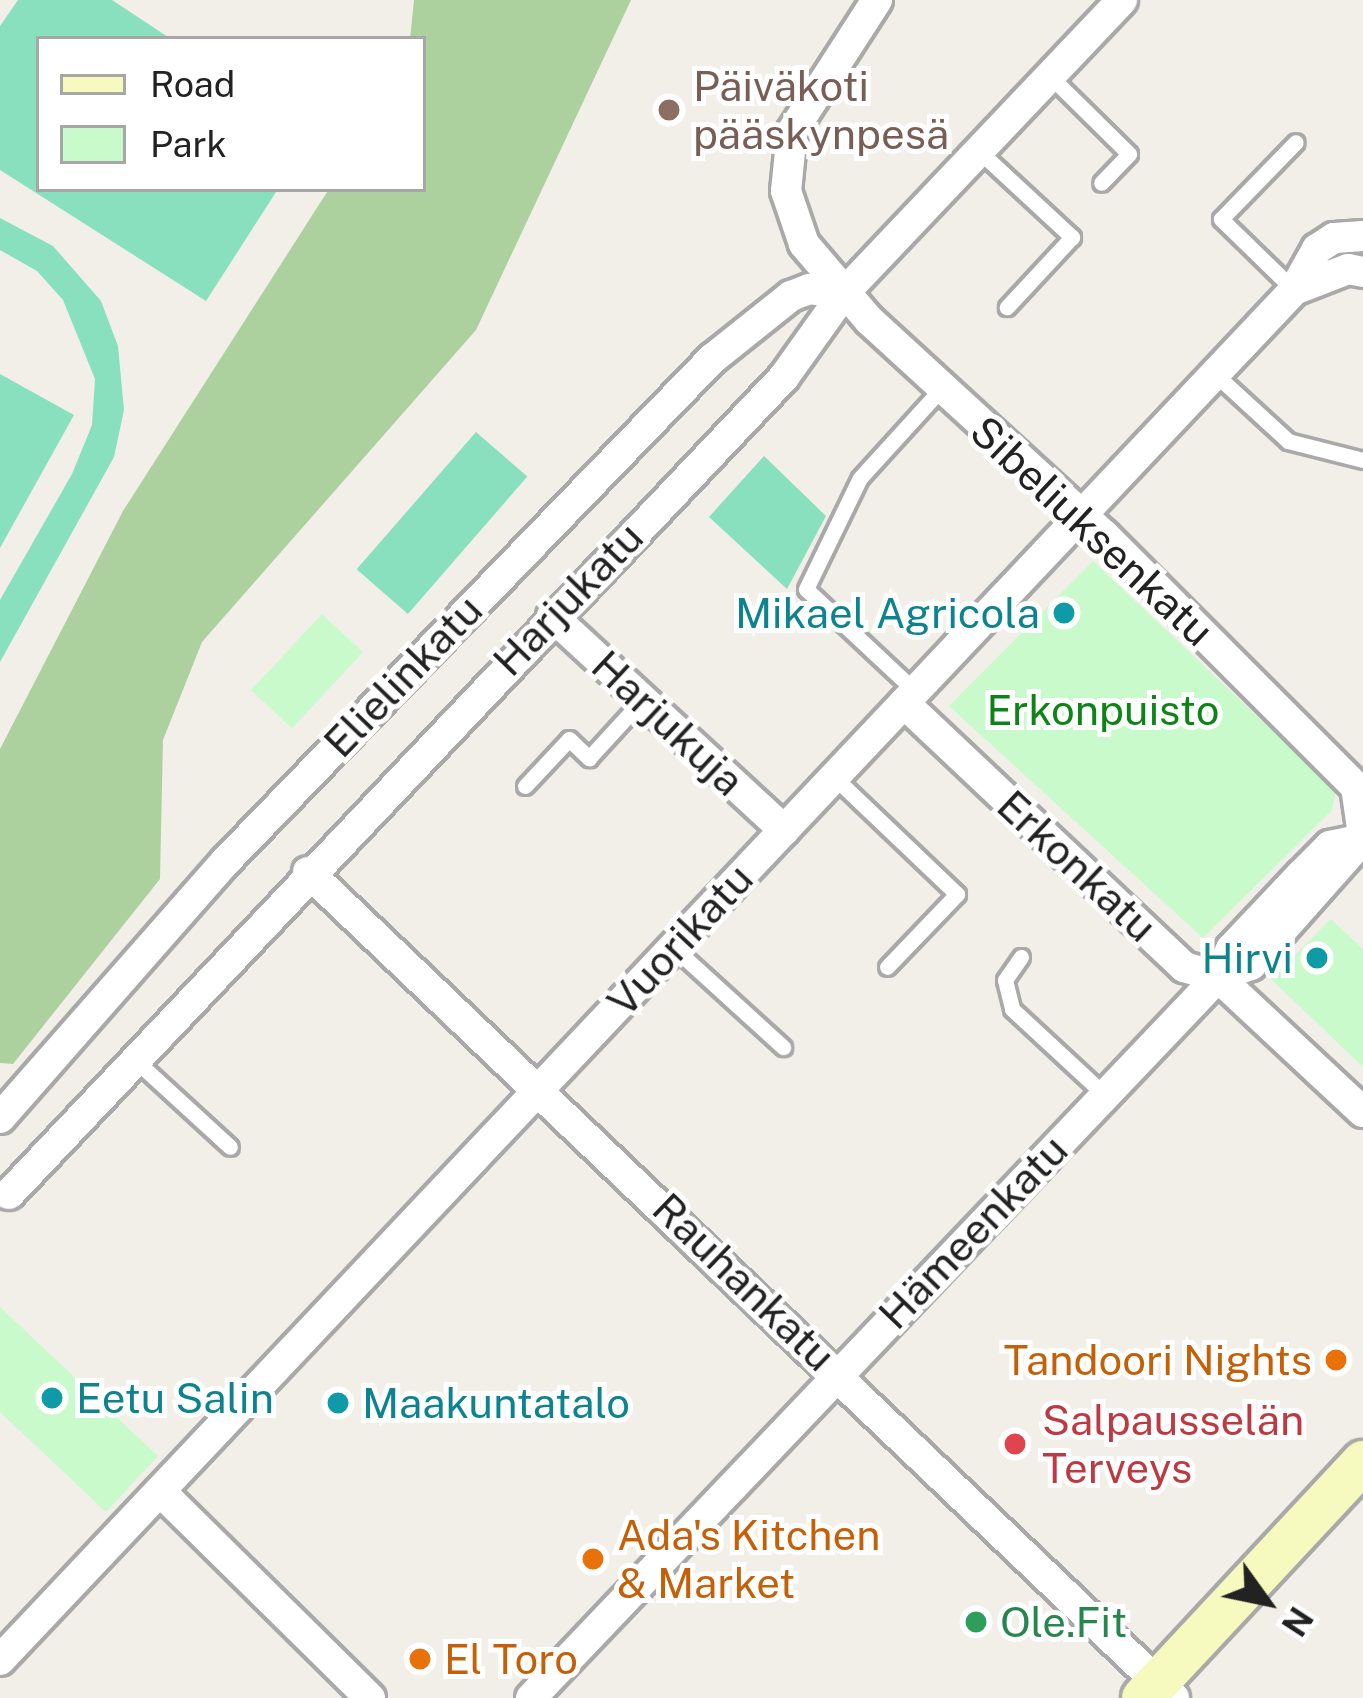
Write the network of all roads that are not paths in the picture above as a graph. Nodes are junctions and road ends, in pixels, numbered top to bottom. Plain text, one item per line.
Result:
1 (877, 0) edge
2 (1117, 2) edge
3 (1050, 76) junction
4 (1296, 142) dead end
5 (979, 151) junction
6 (1101, 183) dead end
7 (1363, 236) edge
8 (1363, 272) edge
9 (1294, 290) junction
10 (844, 293) junction
11 (1007, 307) dead end
12 (1215, 374) junction
13 (941, 388) junction
14 (1363, 460) edge
15 (1079, 517) junction
16 (553, 616) junction
17 (909, 697) junction
18 (643, 699) junction
19 (834, 777) junction
20 (525, 786) dead end
21 (784, 830) junction
22 (1363, 838) edge
23 (308, 872) junction
24 (673, 947) junction
25 (1021, 957) dead end
26 (886, 968) dead end
27 (1218, 977) junction
28 (783, 1047) dead end
29 (134, 1059) junction
30 (542, 1086) junction
31 (1105, 1095) junction
32 (1363, 1112) edge
33 (0, 1118) edge
34 (230, 1148) dead end
35 (9, 1194) dead end
36 (838, 1373) junction
37 (1363, 1462) edge
38 (160, 1491) junction
39 (0, 1660) edge
40 (1158, 1693) edge
41 (370, 1698) edge
42 (531, 1698) edge

1 - 10 street, Sibeliuksenkatu
2 - 3 street, Harjukatu
3 - 5 street, Harjukatu
3 - 6 lane
4 - 9 lane
5 - 10 street, Harjukatu
5 - 11 lane
7 - 9 street, Vuorikatu
8 - 9 street
9 - 12 street, Vuorikatu
10 - 13 street, Sibeliuksenkatu
10 - 16 street, Harjukatu
10 - 33 street, Elielinkatu
12 - 14 lane
12 - 15 street, Vuorikatu
13 - 15 street, Sibeliuksenkatu
13 - 17 lane
15 - 17 street, Vuorikatu
15 - 22 street, Sibeliuksenkatu
16 - 18 street, Harjukuja
16 - 23 street, Harjukatu
17 - 19 street, Vuorikatu
17 - 27 street, Erkonkatu
18 - 20 lane
18 - 21 street, Harjukuja
19 - 21 street, Vuorikatu
19 - 26 lane
21 - 24 street, Vuorikatu
22 - 27 street, Hämeenkatu
23 - 29 street, Harjukatu
23 - 30 street, Rauhankatu
24 - 28 lane
24 - 30 street, Vuorikatu
25 - 31 lane
27 - 31 street, Hämeenkatu
27 - 32 street, Erkonkatu
29 - 34 lane
29 - 35 street, Harjukatu
30 - 36 street, Rauhankatu
30 - 38 street, Vuorikatu
31 - 36 street, Hämeenkatu
36 - 40 street, Rauhankatu
36 - 42 street, Hämeenkatu
37 - 40 main road
38 - 39 street, Vuorikatu
38 - 41 street

